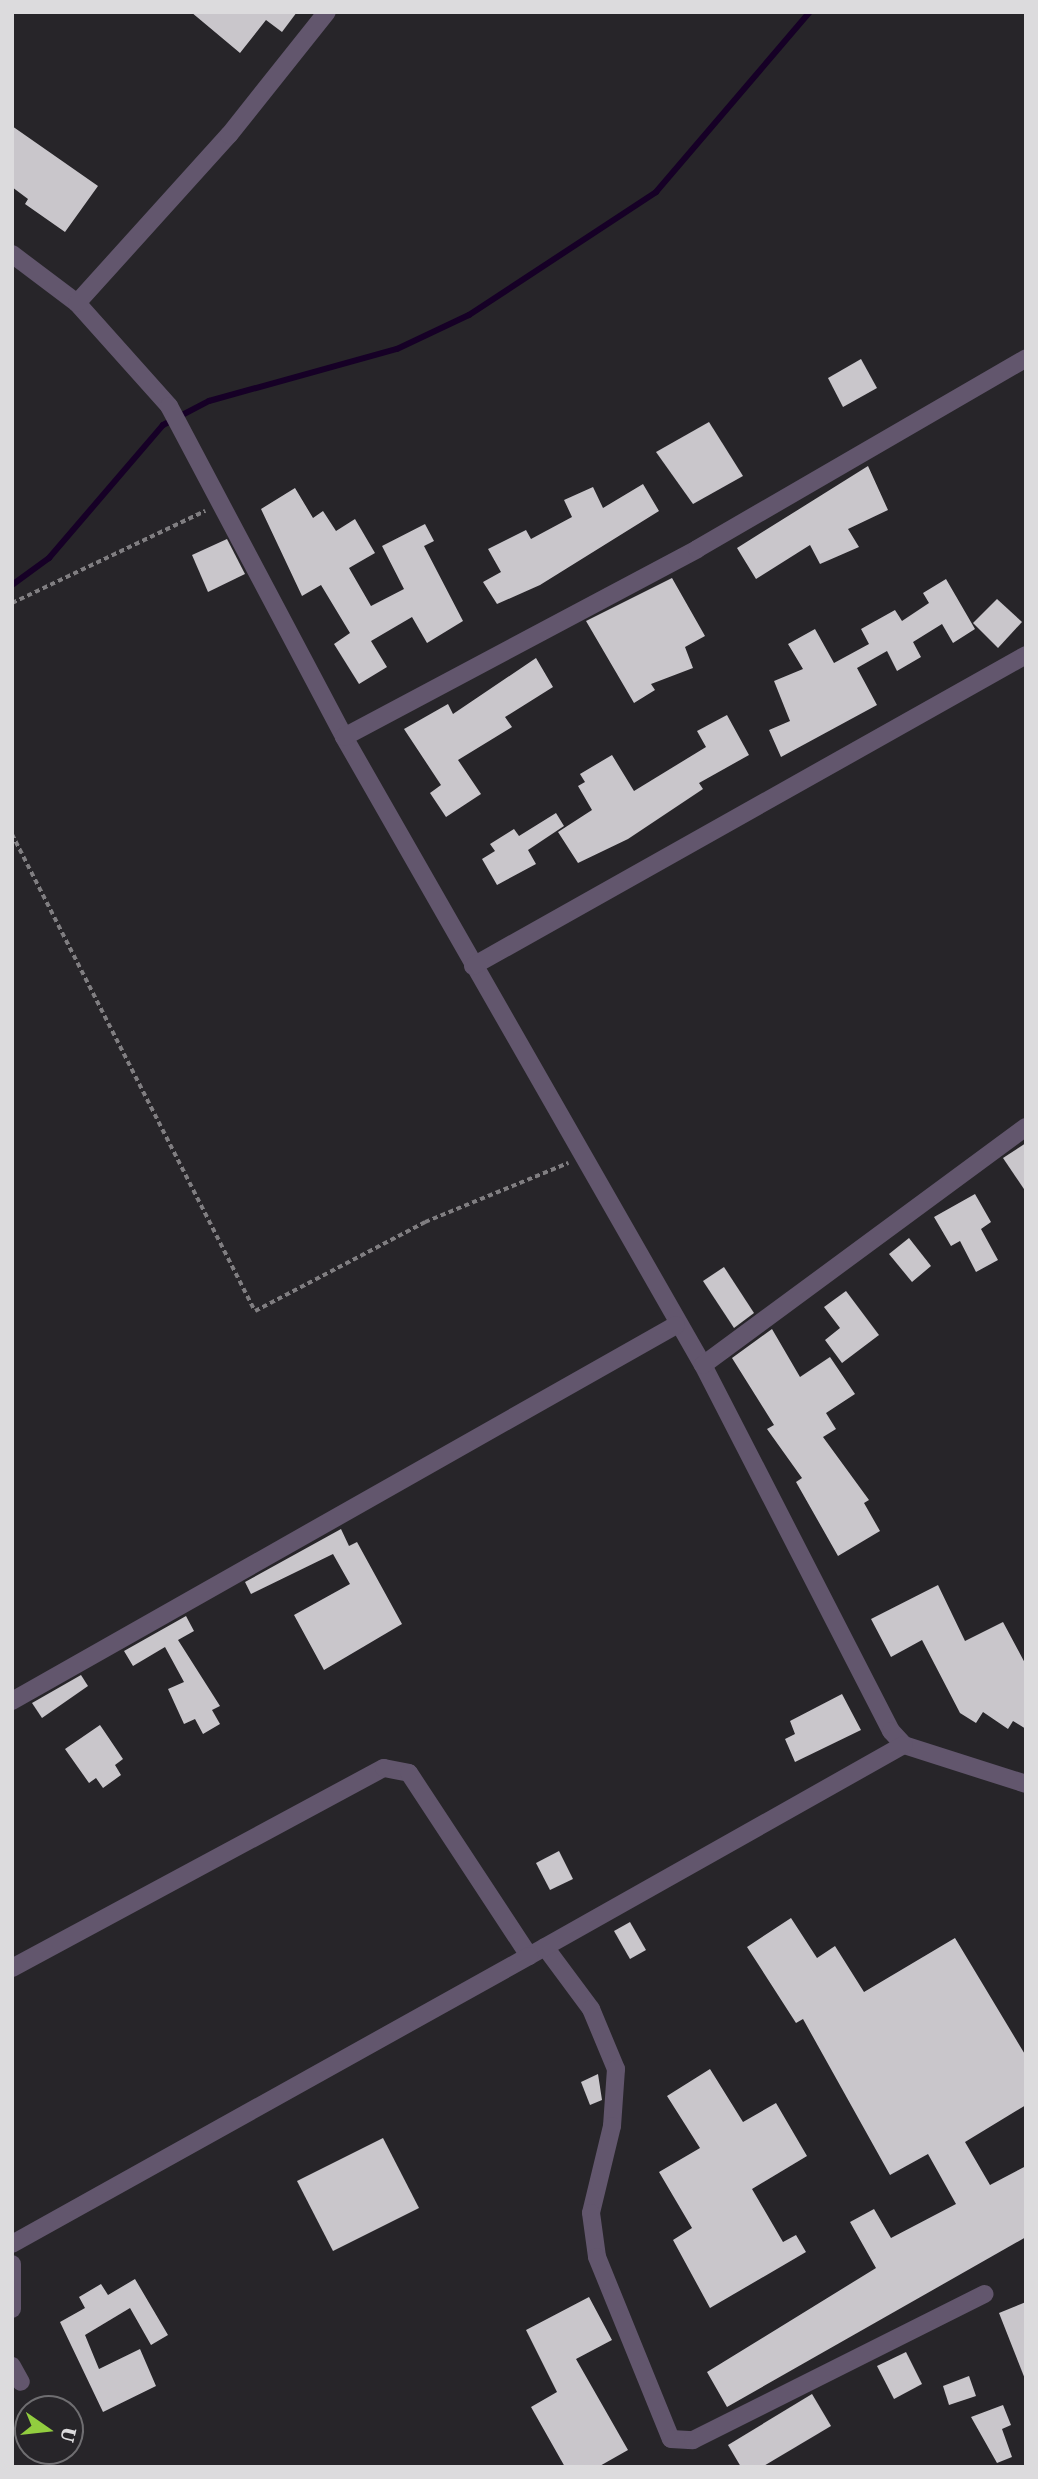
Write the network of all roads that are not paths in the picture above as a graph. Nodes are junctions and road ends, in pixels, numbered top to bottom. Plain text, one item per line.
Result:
1 (327, 12) edge
2 (12, 254) edge
3 (77, 303) junction
4 (1026, 358) edge
5 (1026, 654) edge
6 (344, 737) junction
7 (473, 965) junction
8 (1026, 1127) edge
9 (676, 1325) junction
10 (703, 1365) junction
11 (12, 1701) edge
12 (904, 1745) junction
13 (1026, 1784) edge
14 (537, 1951) junction
15 (12, 1968) edge
16 (12, 2244) edge
17 (12, 2264) edge
18 (985, 2294) dead end
19 (12, 2309) edge
20 (12, 2366) edge
21 (21, 2382) dead end

1 - 3 street
2 - 3 street
3 - 6 street
4 - 6 street
5 - 7 street
6 - 7 street
7 - 9 street
8 - 10 street
9 - 10 street
9 - 11 street
10 - 12 street
12 - 13 street
12 - 14 street
14 - 15 street
14 - 16 street
14 - 18 street
17 - 19 street
20 - 21 street

